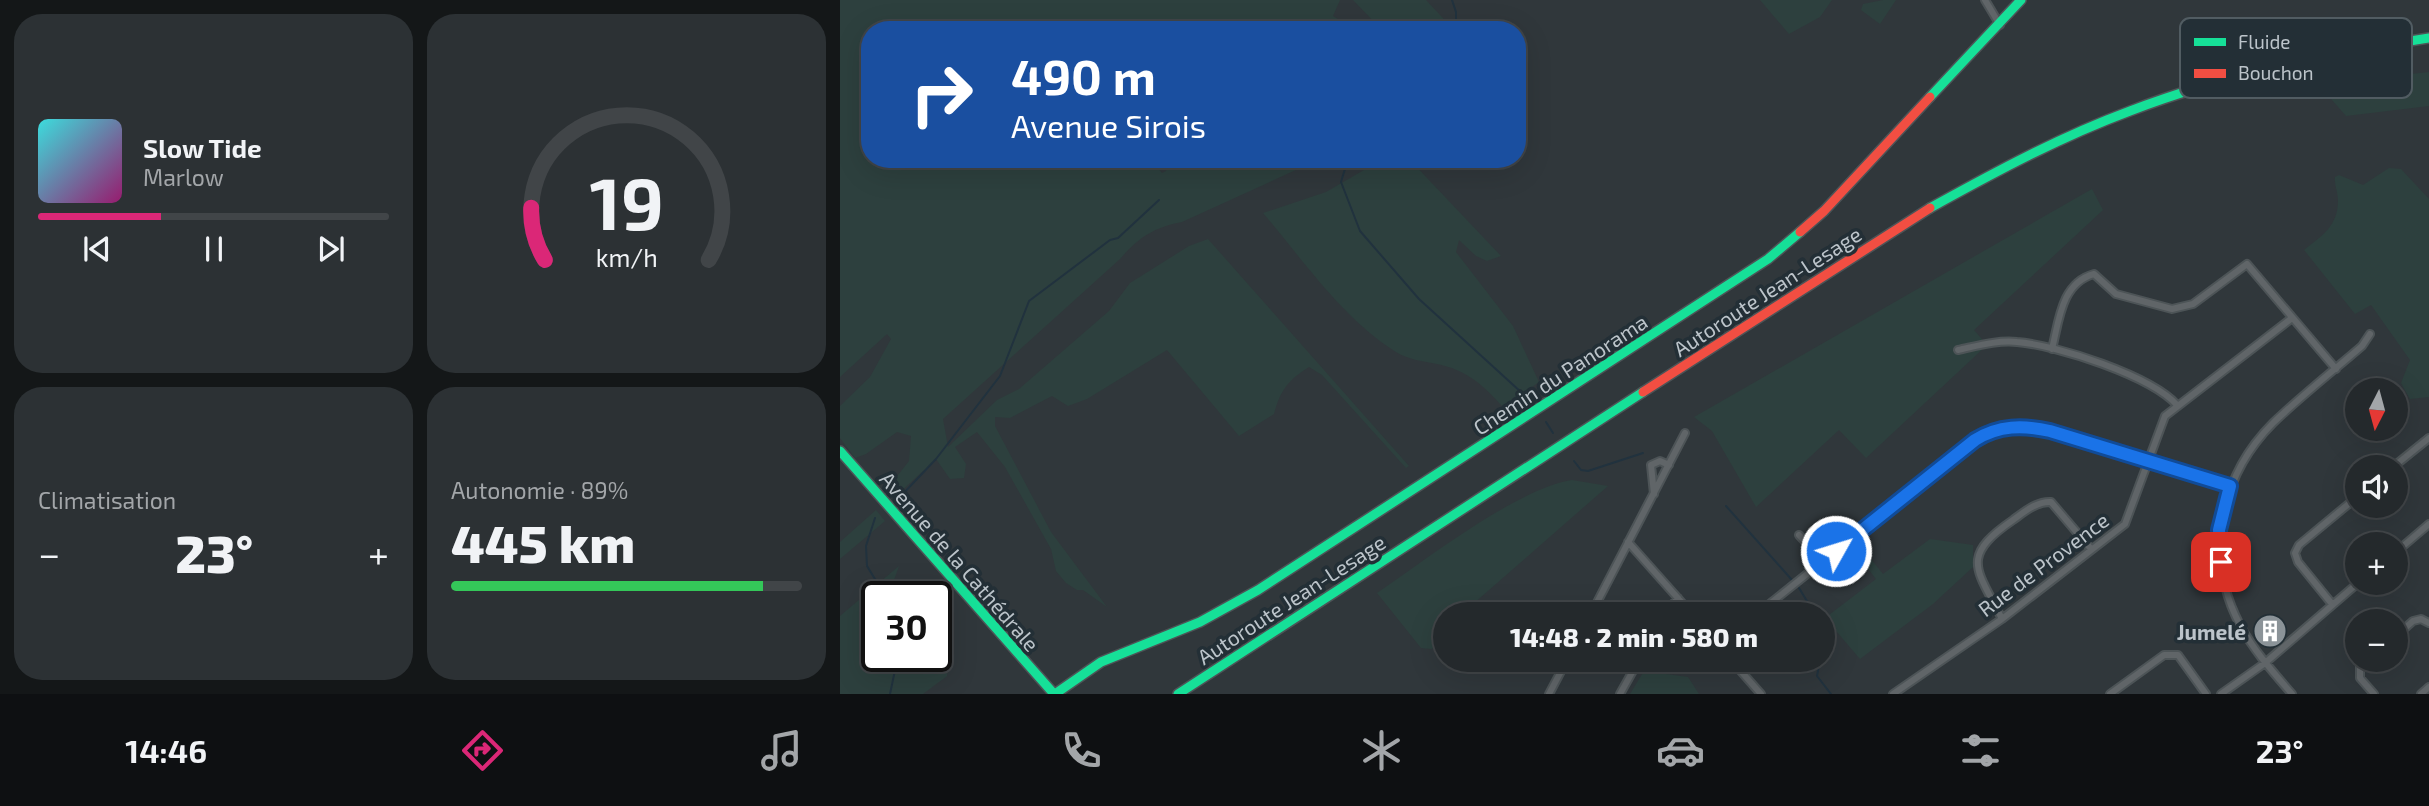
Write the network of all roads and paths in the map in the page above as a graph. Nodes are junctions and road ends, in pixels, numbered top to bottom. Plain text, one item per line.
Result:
1 (1985, 0) edge
2 (2021, 0) edge
3 (2000, 25) junction
4 (2180, 94) edge
5 (2292, 318) junction
6 (2370, 334) dead end
7 (2052, 349) junction
8 (1958, 350) dead end
9 (2336, 369) junction
10 (2177, 405) junction
11 (1685, 433) dead end
12 (2429, 438) edge
13 (840, 451) edge
14 (2408, 455) edge
15 (2149, 462) junction
16 (1669, 465) junction
17 (2230, 486) junction
18 (1654, 496) junction
19 (2345, 507) edge
20 (2429, 524) edge
21 (1800, 535) dead end
22 (1628, 542) junction
23 (2408, 542) edge
24 (2091, 549) junction
25 (1823, 561) junction
26 (2345, 594) edge
27 (1678, 598) junction
28 (1597, 602) edge
29 (1675, 602) edge
30 (1682, 602) edge
31 (1772, 602) edge
32 (2332, 604) junction
33 (2002, 619) junction
34 (2429, 623) edge
35 (2408, 625) edge
36 (2265, 663) junction
37 (1561, 672) edge
38 (1632, 672) edge
39 (1742, 672) edge
40 (2358, 672) edge
41 (2429, 687) edge
42 (1054, 694) edge
43 (1178, 694) edge
44 (1549, 694) edge
45 (1620, 694) edge
46 (1761, 694) edge
47 (1893, 694) edge
48 (2110, 694) edge
49 (2206, 694) edge
50 (2221, 694) edge
51 (2292, 694) edge
52 (2374, 694) edge
53 (2421, 694) edge

1 - 3 street
2 - 3 main road, Chemin du Panorama
3 - 42 main road, Chemin du Panorama
4 - 43 main road, Autoroute Jean-Lesage
5 - 7 street
5 - 9 street
5 - 10 street, Rue de Provence
6 - 9 street
7 - 8 street
7 - 10 street
9 - 17 street
10 - 15 street, Rue de Provence
11 - 16 street
12 - 14 street
13 - 42 main road, Avenue de la Cathédrale
15 - 17 street
15 - 24 street, Rue de Provence
15 - 25 street
16 - 18 street
16 - 18 street
17 - 36 street
18 - 22 street
19 - 32 street
20 - 23 street
21 - 25 street
22 - 27 street
22 - 28 street
24 - 33 street, Rue de Provence
24 - 33 street
25 - 31 street
26 - 32 street
27 - 29 street
27 - 30 street
32 - 36 street
33 - 47 street, Rue de Provence
34 - 35 street
36 - 50 street
36 - 51 street
37 - 44 street
38 - 45 street
39 - 46 street
40 - 52 street
41 - 53 street
48 - 49 street

